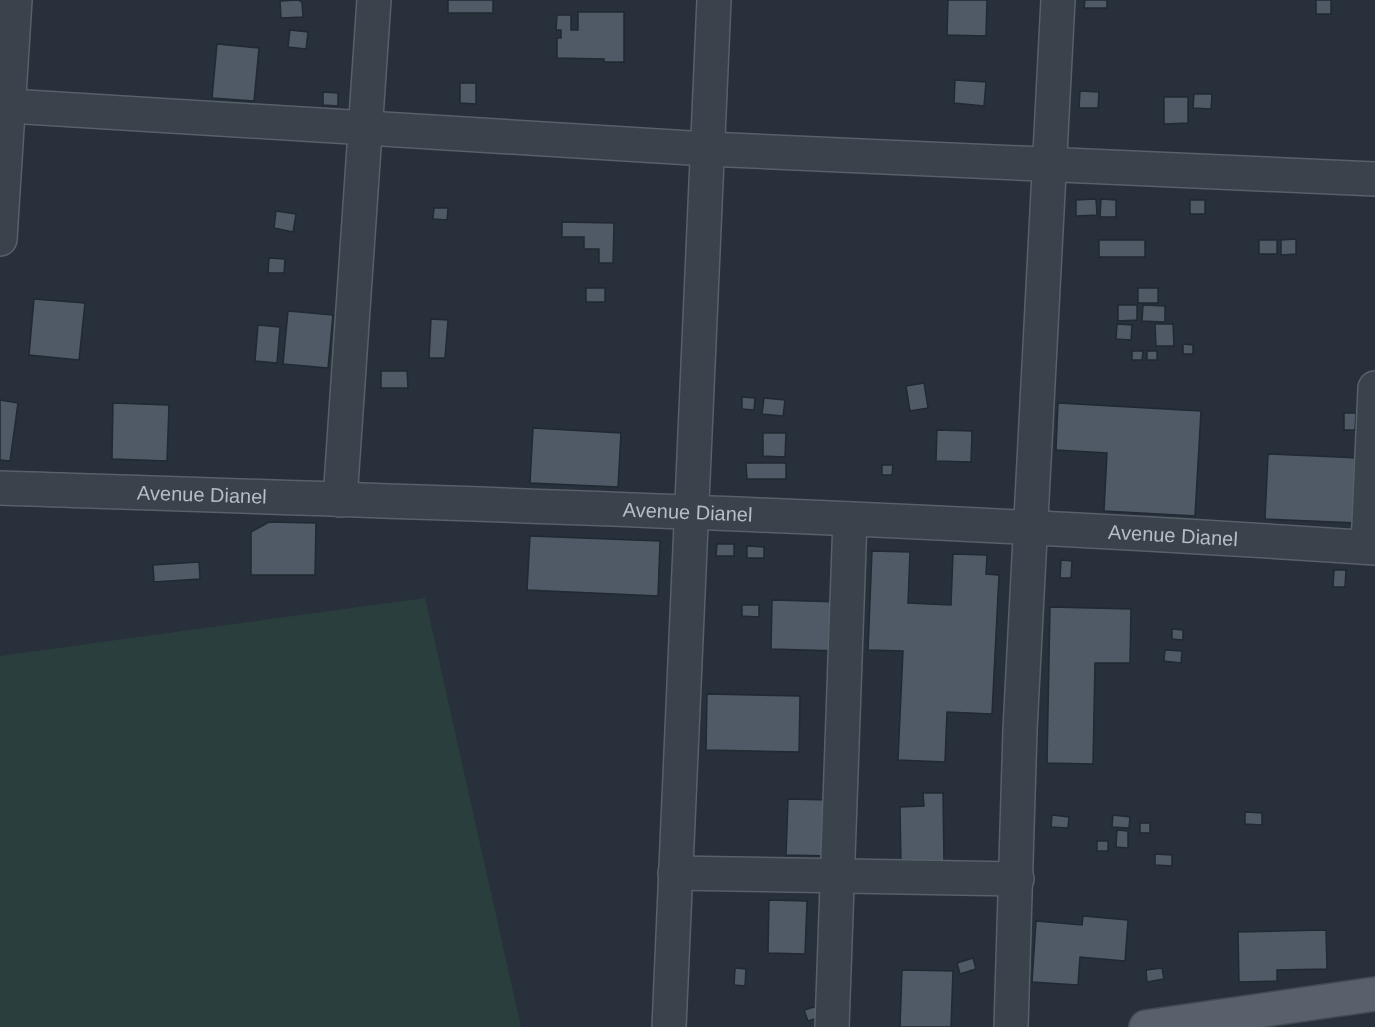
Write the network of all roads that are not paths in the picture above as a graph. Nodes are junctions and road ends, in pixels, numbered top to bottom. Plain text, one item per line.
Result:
1 (15, 0) edge
2 (374, 0) edge
3 (714, 0) edge
4 (1058, 0) edge
5 (10, 106) junction
6 (366, 128) junction
7 (707, 149) junction
8 (1049, 165) junction
9 (1375, 179) edge
10 (2, 206) edge
11 (0, 239) edge
12 (1375, 388) edge
13 (0, 488) edge
14 (340, 500) junction
15 (691, 513) junction
16 (850, 519) junction
17 (1030, 527) junction
18 (1371, 547) edge
19 (675, 873) junction
20 (837, 876) junction
21 (1017, 879) junction
22 (1375, 994) edge
23 (669, 1027) edge
24 (832, 1027) edge
25 (1011, 1027) edge
26 (1146, 1027) edge

1 - 5 street
2 - 6 street
3 - 7 street
4 - 8 street
5 - 6 street
5 - 10 street
6 - 7 street
6 - 14 street
7 - 8 street
7 - 15 street
8 - 9 street
8 - 17 street
10 - 11 street
12 - 18 street
13 - 14 street, Avenue Dianel
14 - 15 street, Avenue Dianel
15 - 16 street, Avenue Dianel
15 - 19 street
16 - 17 street, Avenue Dianel
16 - 20 street
17 - 18 street, Avenue Dianel
17 - 21 street
19 - 20 street
19 - 23 street
20 - 21 street
20 - 24 street
21 - 25 street
22 - 26 main road

